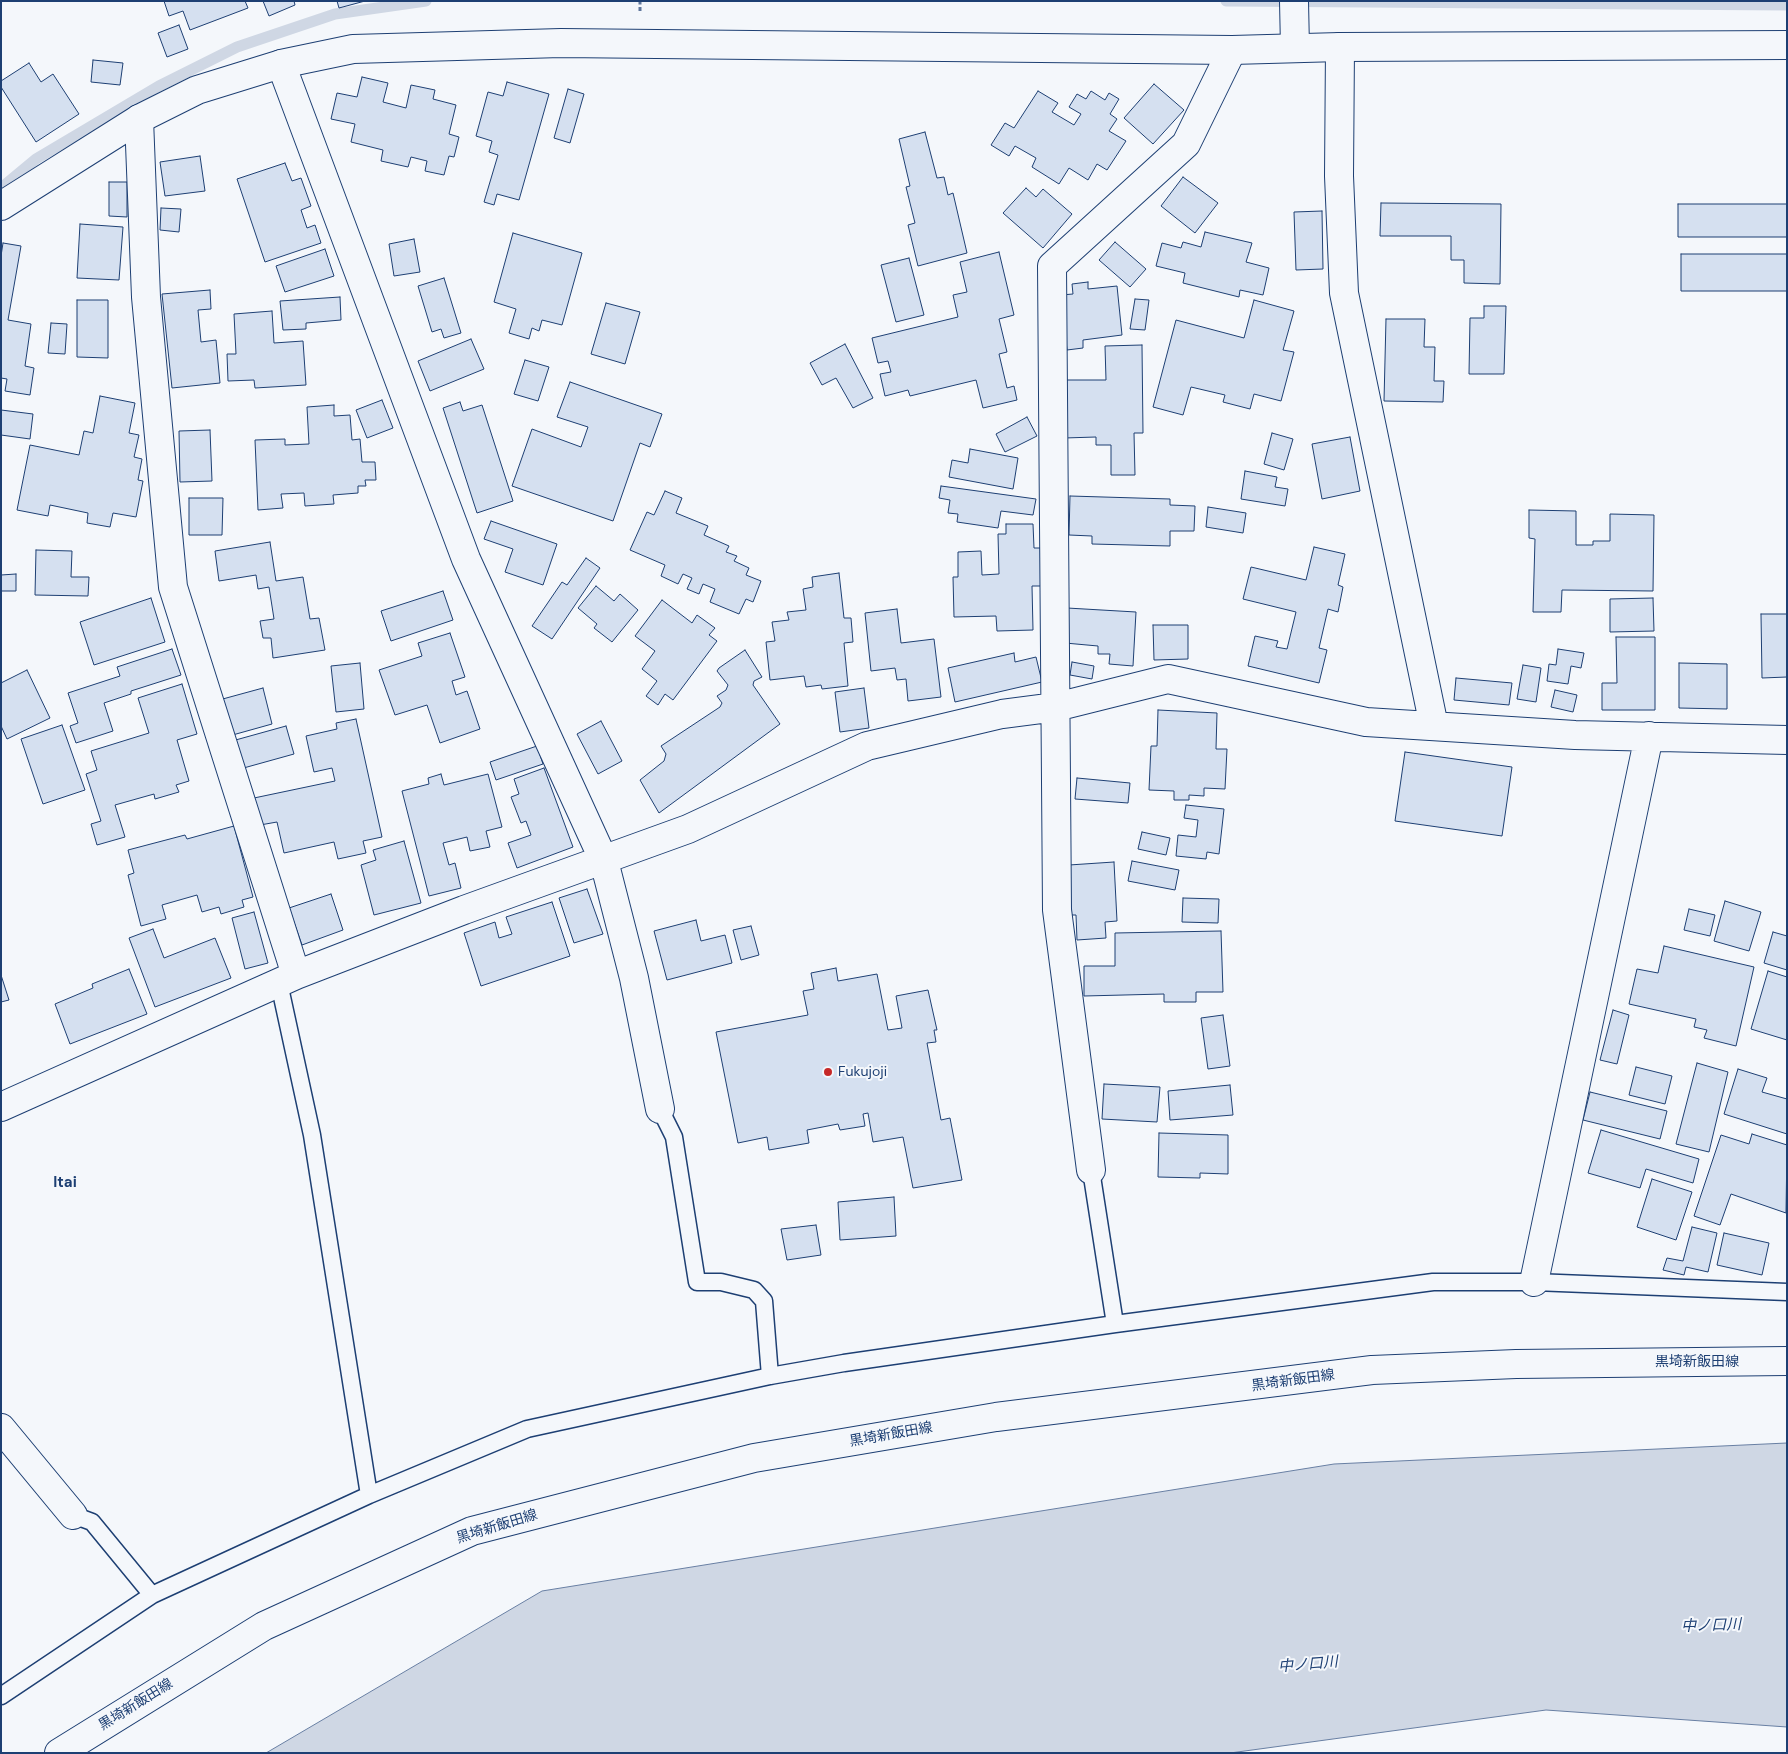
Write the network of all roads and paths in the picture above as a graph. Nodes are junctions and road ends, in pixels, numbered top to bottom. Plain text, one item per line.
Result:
1 (1294, 1) edge
2 (1787, 45) edge
3 (1340, 47) junction
4 (1295, 48) junction
5 (1232, 50) junction
6 (281, 64) junction
7 (139, 120) junction
8 (1, 206) edge
9 (1056, 707) junction
10 (1434, 726) junction
11 (1649, 736) junction
12 (1787, 740) edge
13 (604, 861) junction
14 (288, 979) junction
15 (1, 1107) edge
16 (660, 1109) joint
17 (1091, 1170) joint
18 (1534, 1282) junction
19 (1787, 1292) edge
20 (1115, 1324) junction
21 (1787, 1362) edge
22 (770, 1376) junction
23 (1, 1428) edge
24 (369, 1495) junction
25 (73, 1515) joint
26 (152, 1595) junction
27 (1, 1696) edge
28 (59, 1753) edge

1 - 4 street
2 - 3 street
3 - 4 street
3 - 10 street
4 - 5 street
5 - 6 street
5 - 9 street
6 - 7 street
6 - 13 street
7 - 8 street
7 - 14 street
9 - 10 street
9 - 13 street
9 - 17 street
10 - 11 street
11 - 12 street
11 - 18 street
13 - 14 street
13 - 16 street
14 - 15 street
14 - 24 lane
16 - 22 lane
17 - 20 lane
18 - 19 lane
18 - 20 lane
20 - 22 lane
21 - 28 street, 黒埼新飯田線
22 - 24 lane
23 - 25 street
24 - 26 lane
25 - 26 lane
26 - 27 lane

